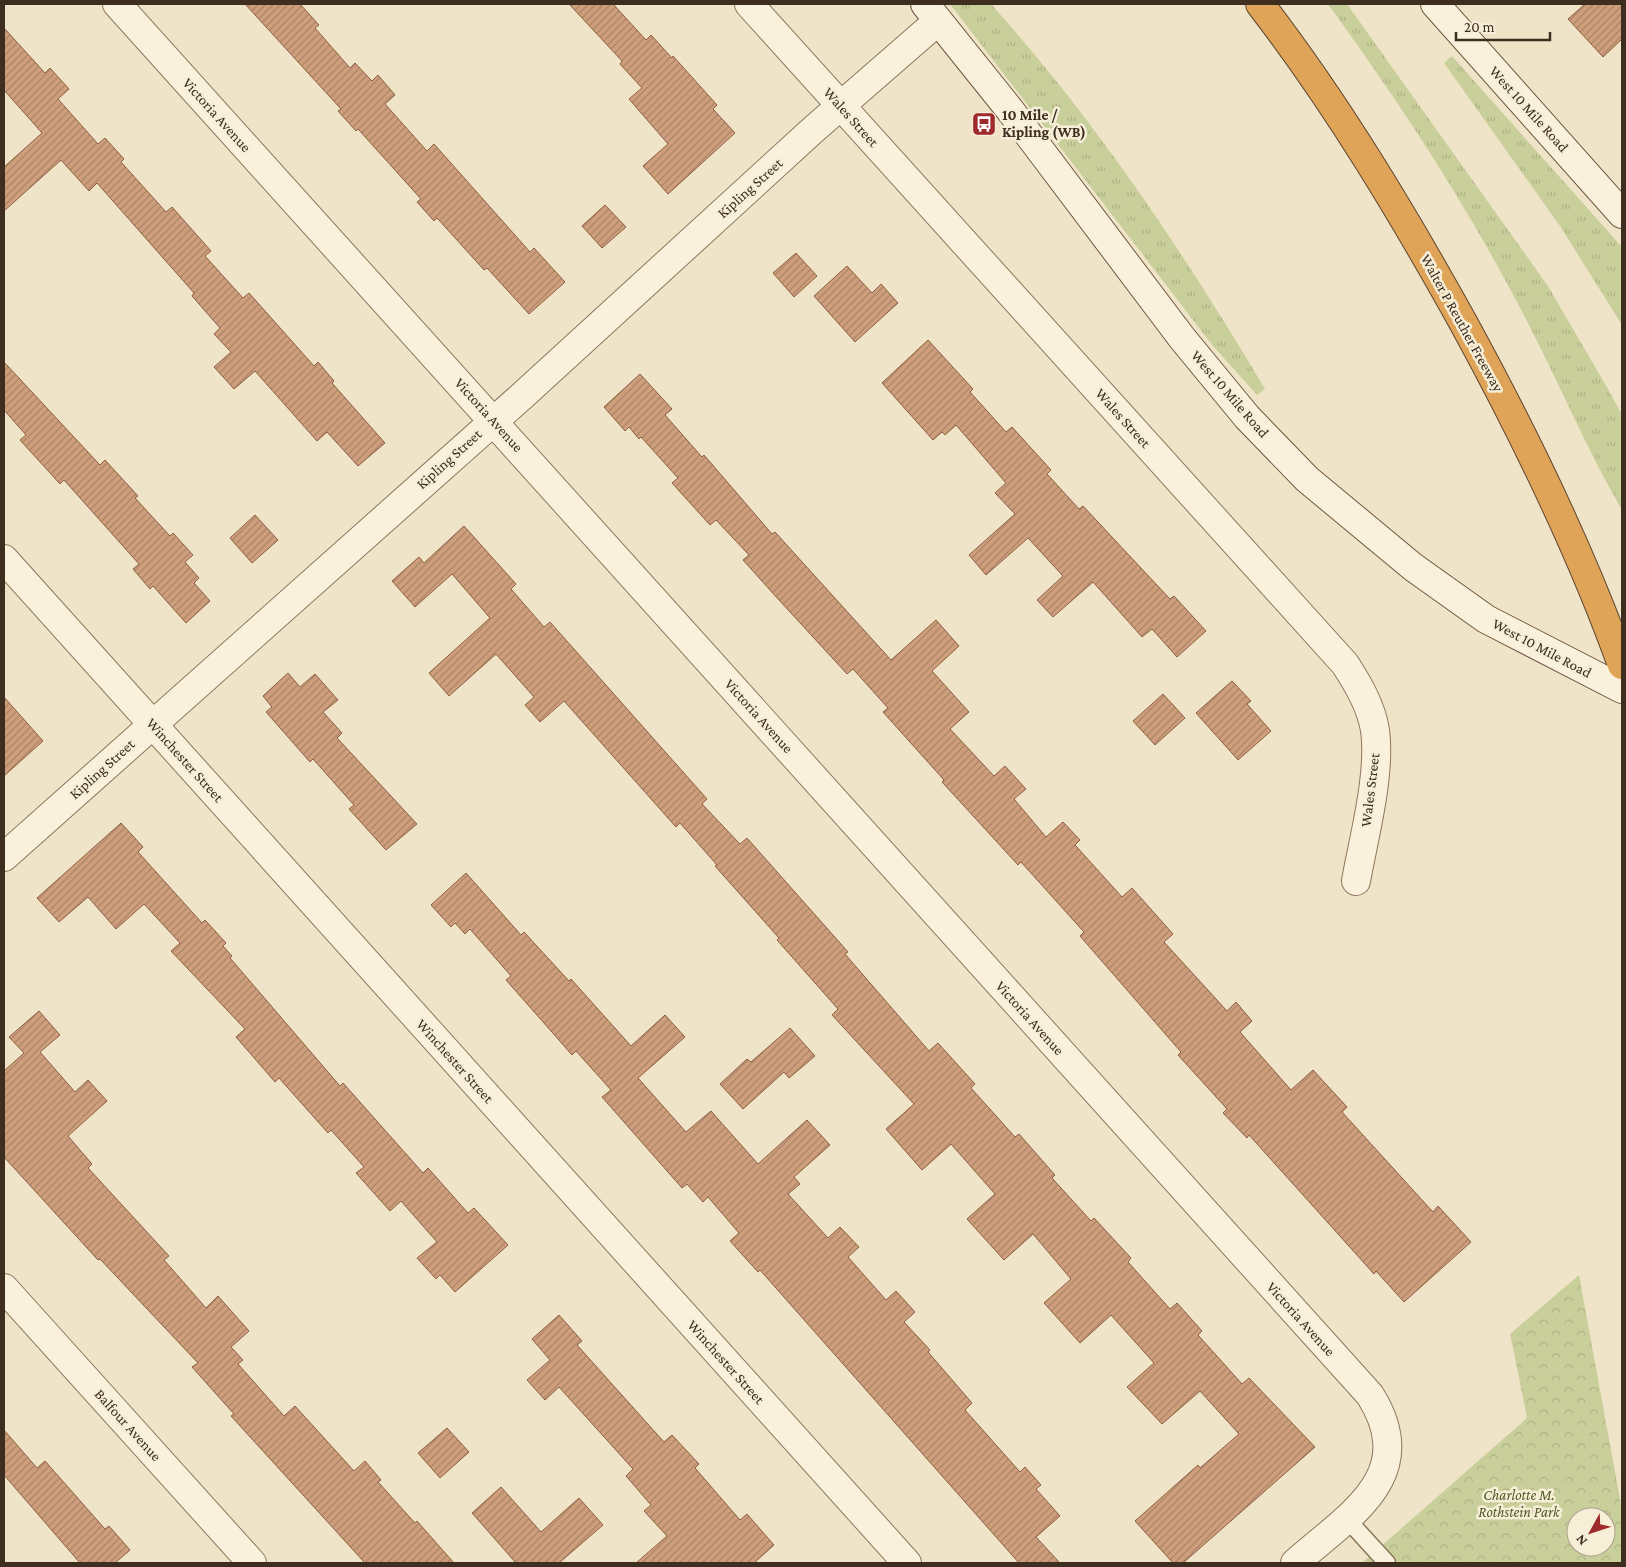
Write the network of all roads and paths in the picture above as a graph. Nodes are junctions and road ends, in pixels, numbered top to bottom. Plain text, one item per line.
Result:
1 (116, 4) edge
2 (748, 4) edge
3 (1260, 4) edge
4 (1435, 4) edge
5 (932, 12) edge
6 (841, 106) junction
7 (1622, 214) edge
8 (493, 420) junction
9 (4, 559) edge
10 (1622, 665) edge
11 (1622, 689) edge
12 (152, 724) junction
13 (4, 857) edge
14 (1356, 881) dead end
15 (4, 1288) edge
16 (1346, 1518) junction
17 (252, 1563) edge
18 (907, 1563) edge
19 (1295, 1563) edge
20 (1387, 1563) edge

1 - 8 street, Victoria Avenue
2 - 6 street, Wales Street
3 - 10 highway, Walter P Reuther Freeway
4 - 7 street, West 10 Mile Road
5 - 6 street, Kipling Street
5 - 11 street, West 10 Mile Road
6 - 8 street, Kipling Street
6 - 14 street, Wales Street
8 - 12 street, Kipling Street
8 - 16 street, Victoria Avenue
9 - 12 street, Winchester Street
12 - 13 street, Kipling Street
12 - 18 street, Winchester Street
15 - 17 street, Balfour Avenue
16 - 19 street
16 - 20 lane

